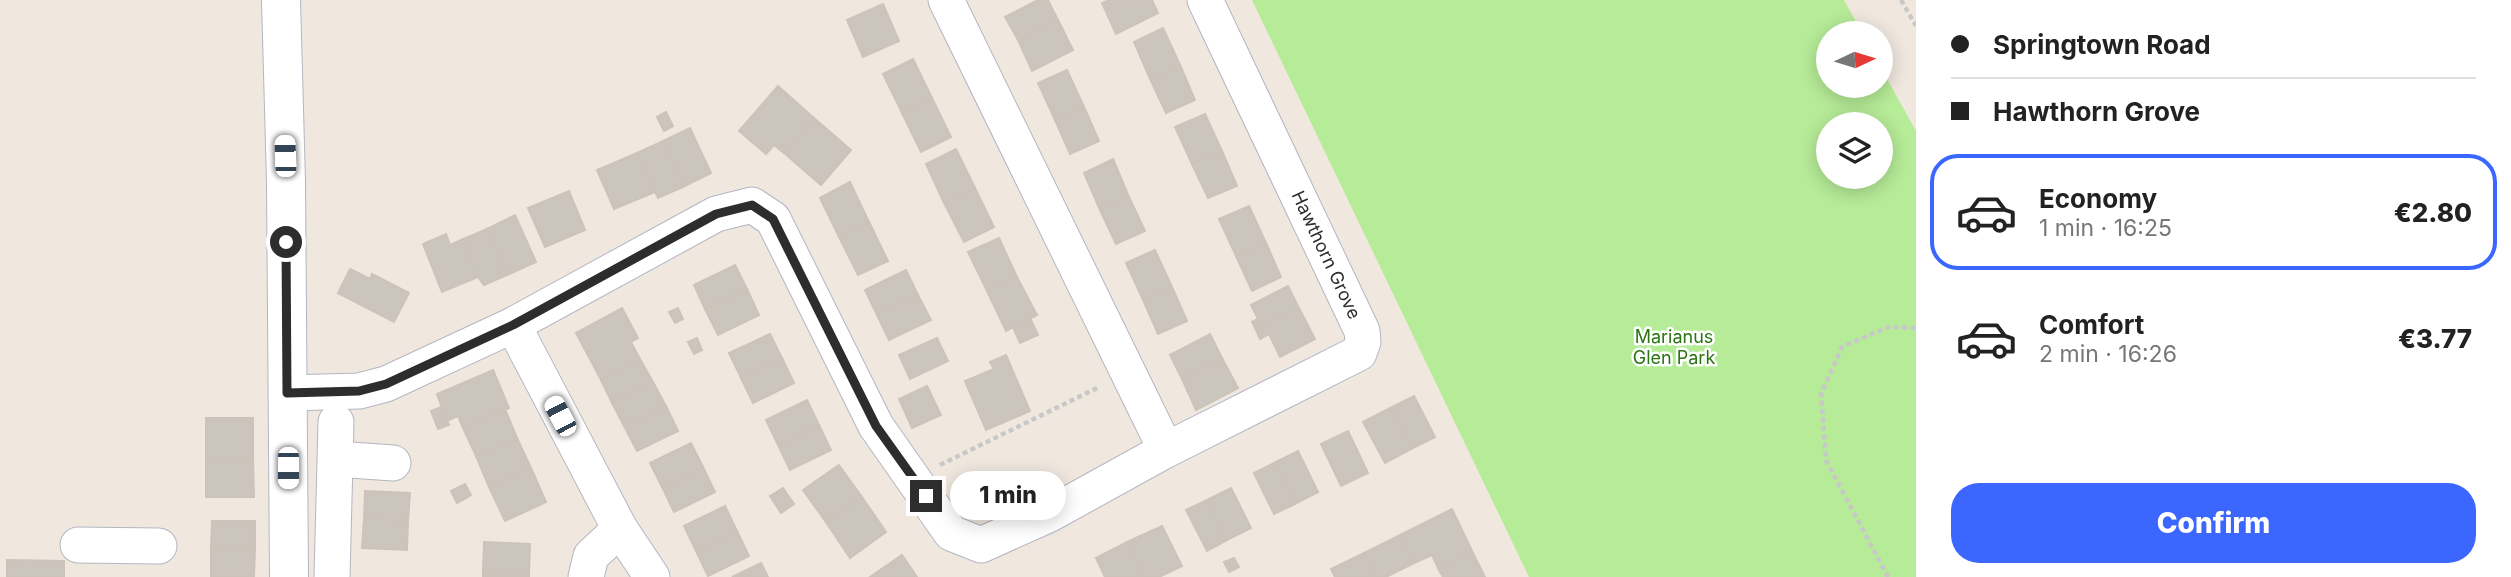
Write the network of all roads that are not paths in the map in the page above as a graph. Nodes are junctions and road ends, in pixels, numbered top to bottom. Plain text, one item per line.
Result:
1 (281, 0) edge
2 (946, 0) edge
3 (1205, 0) edge
4 (513, 325) junction
5 (287, 393) junction
6 (336, 422) dead end
7 (1166, 450) junction
8 (336, 459) junction
9 (393, 463) dead end
10 (620, 529) junction
11 (78, 545) dead end
12 (159, 546) dead end
13 (112, 561) edge
14 (289, 577) edge
15 (332, 577) edge
16 (586, 577) edge
17 (652, 577) edge

1 - 5 street
2 - 7 street
3 - 7 street, Hawthorn Grove
4 - 5 street, Hawthorn Grove
4 - 7 street, Hawthorn Grove
4 - 10 street
5 - 14 street
6 - 8 street
8 - 9 street
8 - 15 street
10 - 16 street
10 - 17 street
11 - 13 street
12 - 13 street

